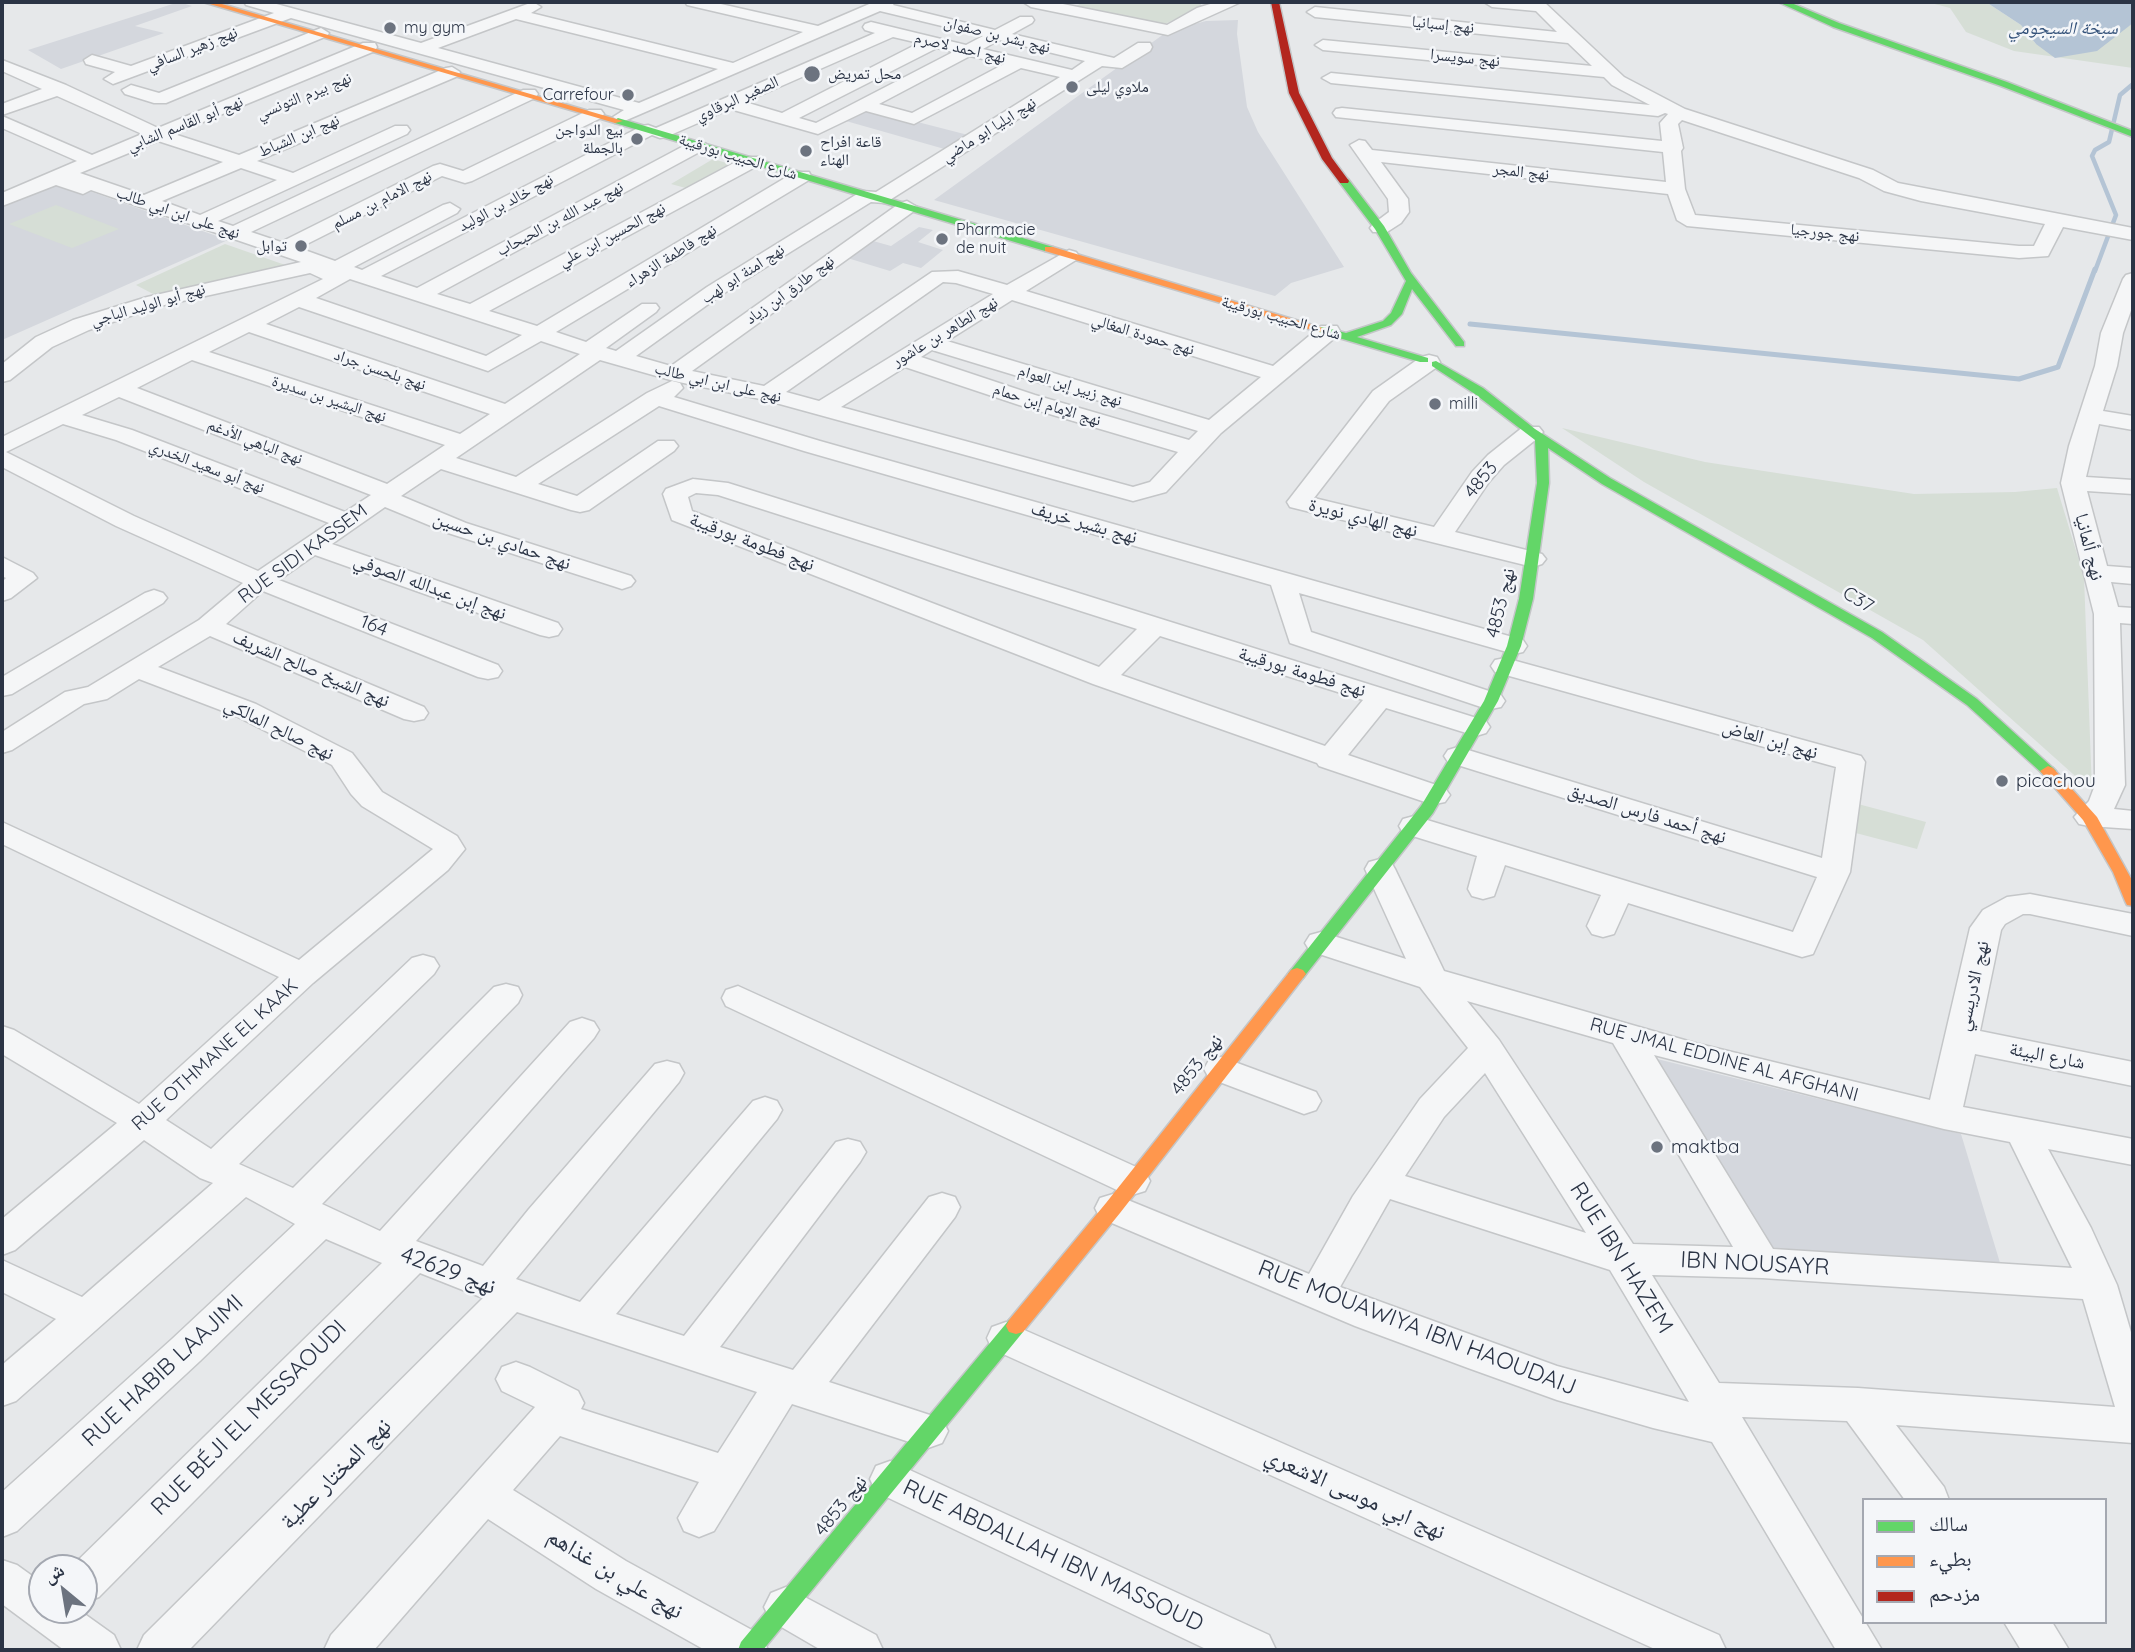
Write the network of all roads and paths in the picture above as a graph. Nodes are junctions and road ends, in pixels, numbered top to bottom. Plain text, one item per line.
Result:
1 (207, 2) edge
2 (252, 2) edge
3 (547, 2) edge
4 (693, 2) edge
5 (1031, 2) edge
6 (1233, 2) edge
7 (1275, 2) edge
8 (1492, 2) edge
9 (1761, 2) edge
10 (1782, 2) edge
11 (883, 4) edge
12 (1537, 4) edge
13 (1314, 7) edge
14 (291, 12) junction
15 (515, 14) junction
16 (1000, 14) dead end
17 (272, 19) junction
18 (844, 20) junction
19 (1836, 25) junction
20 (818, 31) junction
21 (891, 32) junction
22 (321, 33) junction
23 (998, 35) junction
24 (1572, 38) junction
25 (1928, 40) dead end
26 (1118, 41) dead end
27 (935, 42) junction
28 (1323, 45) junction
29 (369, 47) junction
30 (421, 49) junction
31 (971, 50) junction
32 (400, 57) junction
33 (92, 60) dead end
34 (1020, 62) junction
35 (1107, 62) junction
36 (2, 65) edge
37 (377, 66) dead end
38 (733, 68) junction
39 (131, 72) junction
40 (452, 72) junction
41 (1606, 72) junction
42 (1076, 76) junction
43 (1331, 78) junction
44 (113, 79) dead end
45 (60, 89) junction
46 (131, 90) dead end
47 (529, 94) junction
48 (729, 103) junction
49 (864, 105) junction
50 (641, 108) junction
51 (2, 110) edge
52 (1342, 113) junction
53 (1679, 113) junction
54 (595, 114) junction
55 (2100, 114) junction
56 (783, 119) junction
57 (615, 120) junction
58 (2133, 120) edge
59 (2, 121) edge
60 (401, 130) dead end
61 (654, 131) junction
62 (210, 134) dead end
63 (2133, 134) edge
64 (158, 135) junction
65 (186, 144) junction
66 (699, 145) junction
67 (1674, 148) junction
68 (162, 154) dead end
69 (460, 155) dead end
70 (1366, 155) junction
71 (752, 161) junction
72 (93, 162) junction
73 (239, 162) junction
74 (490, 164) junction
75 (64, 174) junction
76 (116, 174) dead end
77 (287, 176) junction
78 (802, 176) junction
79 (92, 184) junction
80 (1676, 189) junction
81 (6, 194) edge
82 (873, 197) junction
83 (468, 200) dead end
84 (146, 201) junction
85 (907, 207) junction
86 (2056, 220) junction
87 (202, 221) junction
88 (426, 221) junction
89 (1380, 228) junction
90 (455, 229) junction
91 (235, 232) junction
92 (2133, 234) edge
93 (283, 248) junction
94 (1069, 256) junction
95 (308, 267) junction
96 (353, 273) junction
97 (1407, 279) junction
98 (2133, 279) edge
99 (421, 294) junction
100 (1008, 294) junction
101 (303, 301) junction
102 (649, 308) dead end
103 (473, 311) junction
104 (1423, 324) dead end
105 (252, 326) junction
106 (538, 333) junction
107 (1339, 334) junction
108 (2123, 335) edge
109 (928, 342) junction
110 (603, 353) junction
111 (1429, 353) junction
112 (194, 354) junction
113 (1465, 355) junction
114 (901, 358) junction
115 (1479, 372) dead end
116 (2, 375) edge
117 (682, 375) junction
118 (1278, 375) junction
119 (122, 390) junction
120 (768, 394) junction
121 (655, 398) junction
122 (1498, 405) junction
123 (822, 408) junction
124 (508, 413) junction
125 (2090, 416) junction
126 (65, 418) junction
127 (2133, 423) edge
128 (1213, 428) junction
129 (1536, 436) junction
130 (463, 443) junction
131 (666, 446) dead end
132 (2, 447) edge
133 (1194, 449) junction
134 (2, 458) edge
135 (438, 460) junction
136 (2073, 483) junction
137 (518, 486) junction
138 (2133, 487) edge
139 (386, 495) junction
140 (346, 522) junction
141 (1440, 536) junction
142 (313, 545) junction
143 (1533, 559) junction
144 (2096, 573) junction
145 (2133, 576) edge
146 (260, 581) junction
147 (622, 581) dead end
148 (1283, 581) junction
149 (154, 598) dead end
150 (2107, 614) junction
151 (2133, 616) edge
152 (208, 626) junction
153 (1155, 626) junction
154 (549, 629) dead end
155 (1509, 656) junction
156 (135, 668) junction
157 (488, 671) dead end
158 (1103, 678) junction
159 (7, 679) edge
160 (1380, 697) junction
161 (75, 698) junction
162 (1491, 701) junction
163 (414, 713) dead end
164 (1476, 727) junction
165 (2, 744) edge
166 (1458, 756) junction
167 (1329, 760) junction
168 (1435, 795) junction
169 (2089, 817) junction
170 (2133, 820) edge
171 (1414, 826) junction
172 (2, 832) edge
173 (1494, 850) junction
174 (1380, 869) junction
175 (1835, 872) junction
176 (1619, 888) junction
177 (1483, 889) dead end
178 (2133, 901) edge
179 (2133, 925) edge
180 (1603, 926) dead end
181 (1321, 943) junction
182 (423, 966) dead end
183 (302, 975) junction
184 (1431, 979) junction
185 (506, 995) dead end
186 (738, 998) dead end
187 (582, 1030) dead end
188 (1625, 1035) junction
189 (2, 1038) edge
190 (1960, 1039) junction
191 (1487, 1049) junction
192 (1221, 1069) junction
193 (667, 1073) dead end
194 (2133, 1073) edge
195 (1304, 1101) dead end
196 (765, 1110) dead end
197 (1944, 1116) junction
198 (142, 1122) junction
199 (2023, 1131) junction
200 (2133, 1152) edge
201 (848, 1153) dead end
202 (227, 1174) junction
203 (1381, 1182) junction
204 (1122, 1194) junction
205 (942, 1207) dead end
206 (309, 1214) junction
207 (2, 1240) edge
208 (400, 1252) junction
209 (1623, 1259) junction
210 (1762, 1263) junction
211 (2, 1275) edge
212 (2098, 1285) junction
213 (500, 1289) junction
214 (1317, 1293) junction
215 (85, 1316) junction
216 (588, 1320) junction
217 (1006, 1338) junction
218 (693, 1353) junction
219 (516, 1379) dead end
220 (793, 1386) junction
221 (2, 1390) edge
222 (2133, 1403) edge
223 (1858, 1405) junction
224 (1718, 1413) junction
225 (554, 1418) junction
226 (2133, 1426) edge
227 (928, 1431) junction
228 (728, 1474) junction
229 (890, 1479) junction
230 (485, 1495) junction
231 (1928, 1498) edge
232 (2, 1518) edge
233 (699, 1518) dead end
234 (98, 1568) edge
235 (2, 1579) edge
236 (28, 1596) edge
237 (786, 1607) junction
238 (66, 1624) edge
239 (2028, 1624) edge
240 (99, 1650) edge
241 (159, 1650) edge
242 (346, 1650) edge
243 (747, 1650) edge
244 (861, 1650) edge
245 (1254, 1650) edge
246 (1704, 1650) edge
247 (1860, 1650) edge
248 (2047, 1650) edge

1 - 17 main road, شارع الحبيب بورقيبة
2 - 14 street
3 - 15 street
4 - 20 street
5 - 6 street
7 - 89 main road
8 - 12 street
9 - 19 main road
10 - 19 main road
11 - 18 street
11 - 23 street, نهج بشر بن صفوان
12 - 24 street
13 - 24 street, نهج إسبانيا
13 - 28 street
14 - 17 street, نهج زهير السافي
14 - 30 street
15 - 30 street
15 - 38 street
16 - 23 street
17 - 22 main road, شارع الحبيب بورقيبة
17 - 39 street, نهج زهير السافي
18 - 20 street
18 - 21 street, نهج احمد لاصرم
19 - 55 main road
20 - 38 street
21 - 27 street, نهج احمد لاصرم
21 - 48 street, الصغير البرقاوي
22 - 29 main road, شارع الحبيب بورقيبة
22 - 46 street
23 - 31 street
23 - 35 street, نهج بشر بن صفوان
24 - 41 street
25 - 55 main road
26 - 35 street, نهج ايليا ابو ماضي
27 - 31 street, نهج احمد لاصرم
27 - 56 street
28 - 41 street, نهج سويسرا
28 - 43 street
29 - 32 main road, شارع الحبيب بورقيبة
29 - 64 street, نهج أبو القاسم الشابي
30 - 50 street
31 - 34 street, نهج احمد لاصرم
31 - 49 street
32 - 37 street, نهج بيرم التونسي
32 - 40 main road, شارع الحبيب بورقيبة
33 - 39 street
34 - 42 street, نهج احمد لاصرم
34 - 49 street
35 - 42 street, نهج ايليا ابو ماضي
36 - 45 street
38 - 50 street
39 - 44 street, نهج زهير السافي
40 - 47 main road, شارع الحبيب بورقيبة
40 - 73 street, نهج ابن الشباط
41 - 53 street
42 - 82 street, نهج ايليا ابو ماضي
43 - 52 street
43 - 53 street
45 - 51 street
45 - 64 street
47 - 54 main road, شارع الحبيب بورقيبة
47 - 91 street
48 - 56 street
48 - 61 street, الصغير البرقاوي
49 - 56 street
50 - 57 street
52 - 67 street
52 - 70 street
53 - 67 street, نهج جورجيا
53 - 86 street
54 - 57 main road, شارع الحبيب بورقيبة
54 - 74 street, نهج الامام بن مسلم
55 - 58 main road
55 - 63 main road
57 - 61 main road, شارع الحبيب بورقيبة
59 - 72 street
60 - 77 street
61 - 66 main road, شارع الحبيب بورقيبة
61 - 90 street, نهج خالد بن الوليد
62 - 65 street
64 - 65 street
64 - 72 street, نهج أبو القاسم الشابي
65 - 68 street
65 - 73 street
66 - 71 main road, شارع الحبيب بورقيبة
66 - 99 street, نهج عبد الله بن الحبحاب
67 - 80 street, نهج جورجيا
69 - 74 street
70 - 80 street, نهج المجر
70 - 89 street
71 - 78 main road, شارع الحبيب بورقيبة
71 - 103 street, نهج الحسين ابن علي
72 - 75 street, نهج أبو القاسم الشابي
73 - 77 street
73 - 84 street, نهج ابن الشباط
74 - 93 street, نهج الامام بن مسلم
75 - 79 street, نهج على ابن ابي طالب
75 - 81 street, نهج أبو القاسم الشابي
76 - 79 street
77 - 87 street
78 - 82 main road, شارع الحبيب بورقيبة
78 - 106 street, نهج فاطمة الزهراء
79 - 84 street, نهج على ابن ابي طالب
80 - 86 street, نهج جورجيا
81 - 95 street
82 - 85 main road, شارع الحبيب بورقيبة
82 - 110 street, نهج امنة ابو لهب
83 - 88 street
84 - 87 street, نهج على ابن ابي طالب
85 - 94 main road, شارع الحبيب بورقيبة
85 - 117 street, نهج طارق ابن زياد
86 - 92 street
87 - 91 street, نهج على ابن ابي طالب
88 - 90 street
88 - 96 street
89 - 97 main road
90 - 96 street, نهج خالد بن الوليد
91 - 93 street, نهج على ابن ابي طالب
93 - 96 street, نهج على ابن ابي طالب
94 - 100 street, نهج الطاهر بن عاشور
94 - 107 main road, شارع الحبيب بورقيبة
95 - 116 street, نهج أبو الوليد الباجي
95 - 132 street
96 - 99 street, نهج على ابن ابي طالب
96 - 101 street
97 - 104 main road
97 - 107 main road
97 - 113 main road
98 - 108 street, نهج ألمانيا
99 - 103 street, نهج على ابن ابي طالب
100 - 109 street, نهج الطاهر بن عاشور
100 - 118 street, نهج حمودة المغالي
100 - 120 street, نهج حمودة المغالي
101 - 105 street
101 - 106 street, نهج فاطمة الزهراء
102 - 110 street
103 - 106 street, نهج على ابن ابي طالب
105 - 112 street
105 - 124 street, نهج بلحسن جراد
106 - 110 street, نهج على ابن ابي طالب
107 - 111 main road, شارع الحبيب بورقيبة
107 - 118 street, نهج على ابن ابي طالب
108 - 125 street, نهج ألمانيا
109 - 114 street, نهج الطاهر بن عاشور
109 - 128 street, نهج زبير إبن العوام
110 - 117 street, نهج على ابن ابي طالب
110 - 124 street, RUE SIDI KASSEM
111 - 113 main road
111 - 113 main road
111 - 122 main road
111 - 141 street, نهج الهادي نويرة
112 - 119 street
112 - 130 street, نهج البشير بن سديرة
114 - 123 street, نهج الطاهر بن عاشور
114 - 133 street, نهج الإمام إبن حمام
115 - 122 main road
117 - 120 street, نهج على ابن ابي طالب
117 - 121 street, نهج طارق ابن زياد
118 - 128 street, نهج على ابن ابي طالب
119 - 126 street
119 - 139 street, نهج الباهي الأدغم
120 - 123 street, نهج على ابن ابي طالب
121 - 137 street, نهج طارق ابن زياد
121 - 148 street, نهج بشير خريف
122 - 129 main road, C37
123 - 133 street, نهج على ابن ابي طالب
124 - 130 street, RUE SIDI KASSEM
125 - 127 street
125 - 136 street, نهج ألمانيا
126 - 132 street
126 - 140 street, نهج أبو سعيد الخدري
128 - 133 street, نهج على ابن ابي طالب
129 - 141 street, 4853
129 - 143 main road, نهج 4853
129 - 169 main road, C37
130 - 135 street, RUE SIDI KASSEM
131 - 137 street
134 - 146 street, 164
135 - 137 street
135 - 139 street, RUE SIDI KASSEM
136 - 138 street
136 - 144 street, نهج ألمانيا
139 - 140 street, RUE SIDI KASSEM
139 - 147 street, نهج حمادي بن حسين
140 - 142 street, RUE SIDI KASSEM
141 - 143 street, نهج الهادي نويرة
142 - 146 street, RUE SIDI KASSEM
142 - 154 street, نهج إبن عبدالله الصوفي
143 - 155 main road, نهج 4853
144 - 145 street
144 - 150 street, نهج ألمانيا
146 - 152 street, RUE SIDI KASSEM
146 - 157 street, 164
148 - 155 street, نهج بشير خريف
148 - 162 street
149 - 159 street
150 - 151 street
150 - 169 street, نهج ألمانيا
152 - 156 street, RUE SIDI KASSEM
152 - 163 street, نهج الشيخ صالح الشريف
153 - 158 street
153 - 158 street, نهج فطومة بورقيبة
153 - 160 street, نهج فطومة بورقيبة
155 - 162 main road, نهج 4853
155 - 175 street, نهج إبن العاض
156 - 161 street, RUE SIDI KASSEM
156 - 183 street, نهج صالح المالكي
158 - 167 street, نهج فطومة بورقيبة
159 - 161 street
160 - 164 street, نهج فطومة بورقيبة
160 - 167 street
161 - 165 street, RUE SIDI KASSEM
162 - 164 main road, نهج 4853
164 - 166 main road, نهج 4853
166 - 168 main road, نهج 4853
166 - 175 street, نهج أحمد فارس الصديق
167 - 168 street, نهج فطومة بورقيبة
168 - 171 main road, نهج 4853
169 - 170 street
169 - 178 main road, C37
171 - 173 street
171 - 174 main road, نهج 4853
172 - 183 street, RUE OTHMANE EL KAAK
173 - 176 street
173 - 177 street
174 - 181 main road, نهج 4853
174 - 184 street, RUE IBN HAZEM
175 - 176 street, نهج إبن العاض
176 - 180 street
179 - 190 street, نهج الادريسي
181 - 184 street, RUE JMAL EDDINE AL AFGHANI
181 - 192 main road, نهج 4853
182 - 202 street
183 - 198 street, RUE OTHMANE EL KAAK
184 - 188 street, RUE JMAL EDDINE AL AFGHANI
184 - 191 street, RUE IBN HAZEM
185 - 206 street, RUE HABIB LAAJIMI
186 - 204 street, RUE MOUAWIYA IBN HAOUDAIJ
187 - 208 street, RUE BÉJI EL MESSAOUDI
188 - 197 street, RUE JMAL EDDINE AL AFGHANI
188 - 210 street
189 - 198 street, نهج 42629
190 - 194 street, شارع البيئة
190 - 197 street, نهج الادريسي
191 - 203 street
191 - 209 street, RUE IBN HAZEM
192 - 195 street
192 - 204 main road, نهج 4853
193 - 213 street, نهج المختار عطية
196 - 216 street
197 - 199 street, RUE JMAL EDDINE AL AFGHANI
198 - 202 street, نهج 42629
198 - 207 street, RUE OTHMANE EL KAAK
199 - 200 street, RUE JMAL EDDINE AL AFGHANI
199 - 212 street
201 - 218 street
202 - 206 street, نهج 42629
202 - 215 street
203 - 209 street, IBN NOUSAYR
203 - 214 street
204 - 214 street, RUE MOUAWIYA IBN HAOUDAIJ
204 - 217 main road, نهج 4853
205 - 220 street
206 - 208 street, نهج 42629
206 - 232 street, RUE HABIB LAAJIMI
208 - 213 street, نهج 42629
208 - 234 street, RUE BÉJI EL MESSAOUDI
209 - 210 street, IBN NOUSAYR
209 - 224 street, RUE IBN HAZEM
210 - 212 street, IBN NOUSAYR
211 - 215 street
212 - 222 street
213 - 216 street, نهج 42629
213 - 241 street, نهج المختار عطية
214 - 224 street, RUE MOUAWIYA IBN HAOUDAIJ
215 - 221 street
216 - 218 street, نهج 42629
217 - 227 main road, نهج 4853
217 - 246 street, نهج ابي موسى الاشعري
218 - 220 street, نهج 42629
219 - 225 street
220 - 227 street, نهج 42629
220 - 228 street
223 - 224 street, RUE MOUAWIYA IBN HAOUDAIJ
223 - 226 street, RUE MOUAWIYA IBN HAOUDAIJ
223 - 231 street
224 - 247 street, RUE IBN HAZEM
225 - 228 street
225 - 230 street
227 - 229 main road, نهج 4853
228 - 233 street
229 - 237 main road, نهج 4853
229 - 245 street, RUE ABDALLAH IBN MASSOUD
230 - 242 street
230 - 243 street, نهج علي بن غذاهم
235 - 236 street
237 - 243 main road, نهج 4853
237 - 244 street
238 - 240 street
239 - 248 street

